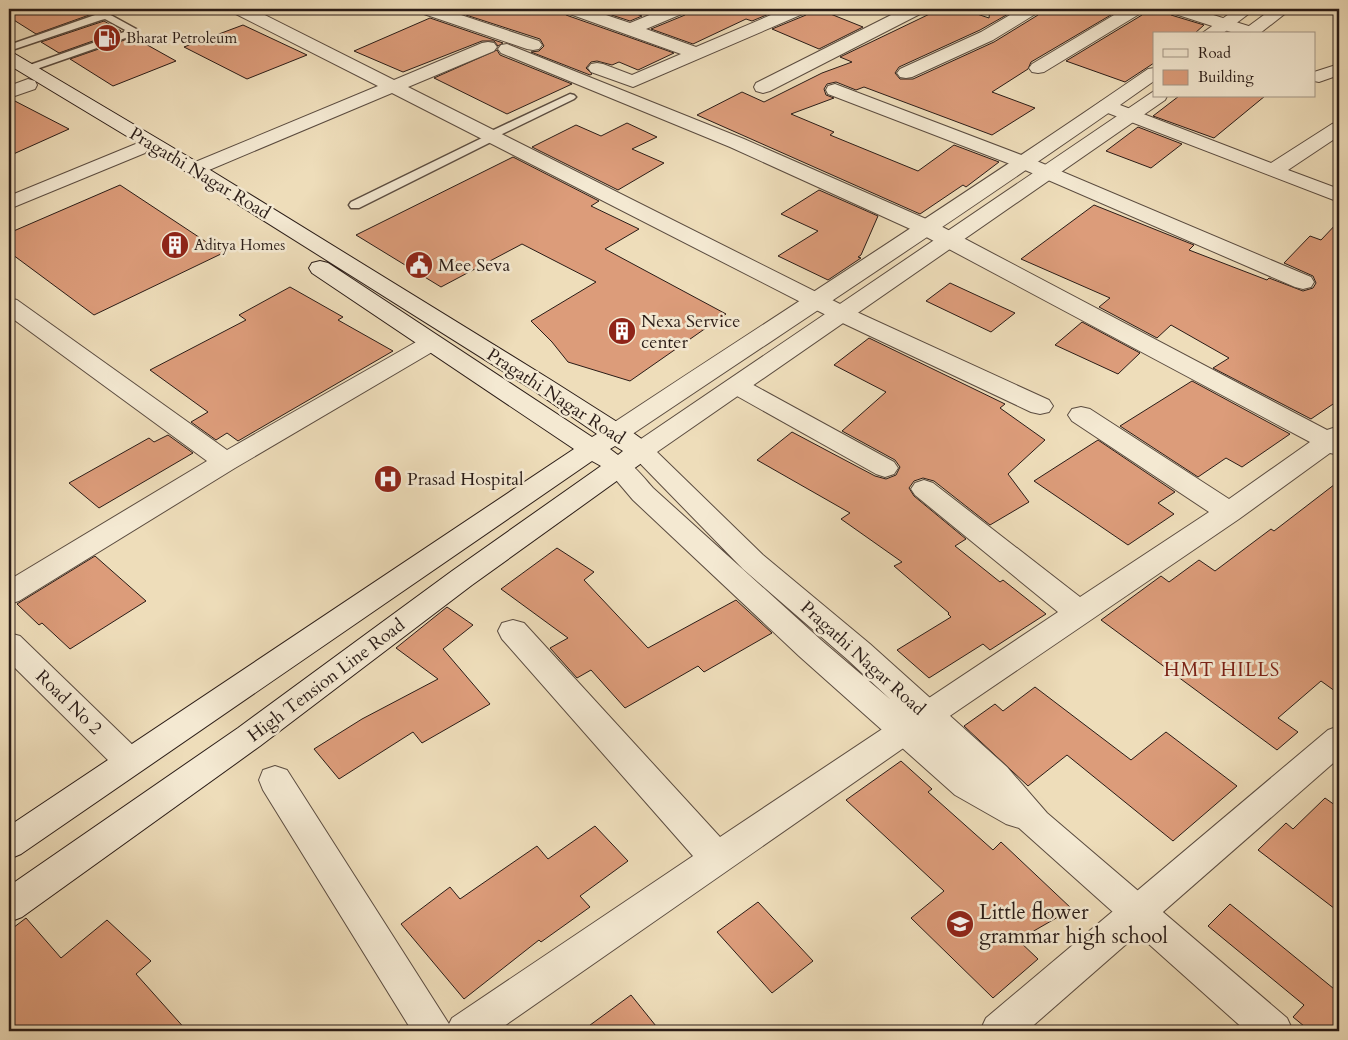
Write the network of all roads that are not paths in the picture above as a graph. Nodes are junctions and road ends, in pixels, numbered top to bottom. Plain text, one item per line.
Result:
1 (240, 9) edge
2 (427, 9) edge
3 (573, 9) edge
4 (678, 9) edge
5 (799, 9) edge
6 (916, 9) edge
7 (1032, 9) edge
8 (1135, 9) edge
9 (1178, 9) edge
10 (1247, 9) edge
11 (1283, 9) edge
12 (631, 29) junction
13 (1217, 29) edge
14 (1240, 32) edge
15 (1249, 32) edge
16 (9, 48) edge
17 (696, 52) junction
18 (9, 58) edge
19 (1038, 68) dead end
20 (1339, 69) edge
21 (906, 72) dead end
22 (1153, 74) edge
23 (1320, 77) dead end
24 (18, 80) edge
25 (393, 87) junction
26 (763, 87) dead end
27 (835, 90) dead end
28 (570, 97) dead end
29 (1155, 98) edge
30 (1107, 106) junction
31 (1130, 116) junction
32 (1339, 128) edge
33 (491, 137) junction
34 (138, 149) junction
35 (1025, 163) junction
36 (195, 169) junction
37 (1273, 171) junction
38 (1047, 174) junction
39 (1339, 196) edge
40 (9, 203) edge
41 (355, 205) dead end
42 (925, 227) junction
43 (948, 240) junction
44 (1303, 282) dead end
45 (814, 301) junction
46 (9, 305) edge
47 (840, 313) junction
48 (431, 343) junction
49 (737, 386) junction
50 (1040, 406) dead end
51 (1081, 415) dead end
52 (605, 441) junction
53 (1336, 441) edge
54 (629, 459) junction
55 (226, 462) junction
56 (885, 468) dead end
57 (924, 489) dead end
58 (1229, 512) junction
59 (9, 593) edge
60 (1080, 613) junction
61 (514, 630) dead end
62 (9, 644) edge
63 (916, 723) junction
64 (1339, 739) edge
65 (129, 761) junction
66 (275, 780) dead end
67 (9, 844) edge
68 (718, 859) junction
69 (9, 906) edge
70 (1138, 912) junction
71 (433, 1031) edge
72 (465, 1031) edge
73 (999, 1031) edge
74 (1274, 1031) edge

1 - 25 street
2 - 17 street
3 - 12 street
4 - 12 street
5 - 17 street
6 - 26 street
7 - 21 street
8 - 19 street
9 - 13 street
10 - 13 street
11 - 15 street
12 - 17 street
13 - 14 street
16 - 24 lane
18 - 24 street, Pragathi Nagar Road
20 - 23 street
22 - 30 street
24 - 34 street, Pragathi Nagar Road
24 - 36 street, Pragathi Nagar Road
25 - 33 street
25 - 36 street
25 - 42 street
27 - 35 street
28 - 33 lane
29 - 31 street, High Tension Line Road
30 - 31 street
30 - 35 street
31 - 37 street
31 - 38 street, High Tension Line Road
32 - 37 street
33 - 41 lane
33 - 45 street
34 - 40 street
34 - 48 street, Pragathi Nagar Road
35 - 38 street
35 - 42 street
36 - 52 street, Pragathi Nagar Road
37 - 39 street
38 - 43 street, High Tension Line Road
38 - 44 street
42 - 43 street
42 - 45 street
43 - 47 street, High Tension Line Road
43 - 53 street
45 - 47 street
45 - 52 street
46 - 55 street
47 - 49 street, High Tension Line Road
47 - 50 street
48 - 52 street, Pragathi Nagar Road
48 - 55 street
49 - 54 street, High Tension Line Road
49 - 56 street
51 - 58 street
52 - 54 street, Pragathi Nagar Road
52 - 65 street
53 - 58 street
54 - 63 street, Pragathi Nagar Road
54 - 69 street, High Tension Line Road
55 - 59 street
57 - 60 street
58 - 60 street
60 - 63 street
61 - 68 street
62 - 65 street, Road No 2
63 - 68 street
63 - 70 street, Pragathi Nagar Road
64 - 70 street
65 - 67 street
66 - 71 street
68 - 72 street
70 - 73 street
70 - 74 street, Pragathi Nagar Road

